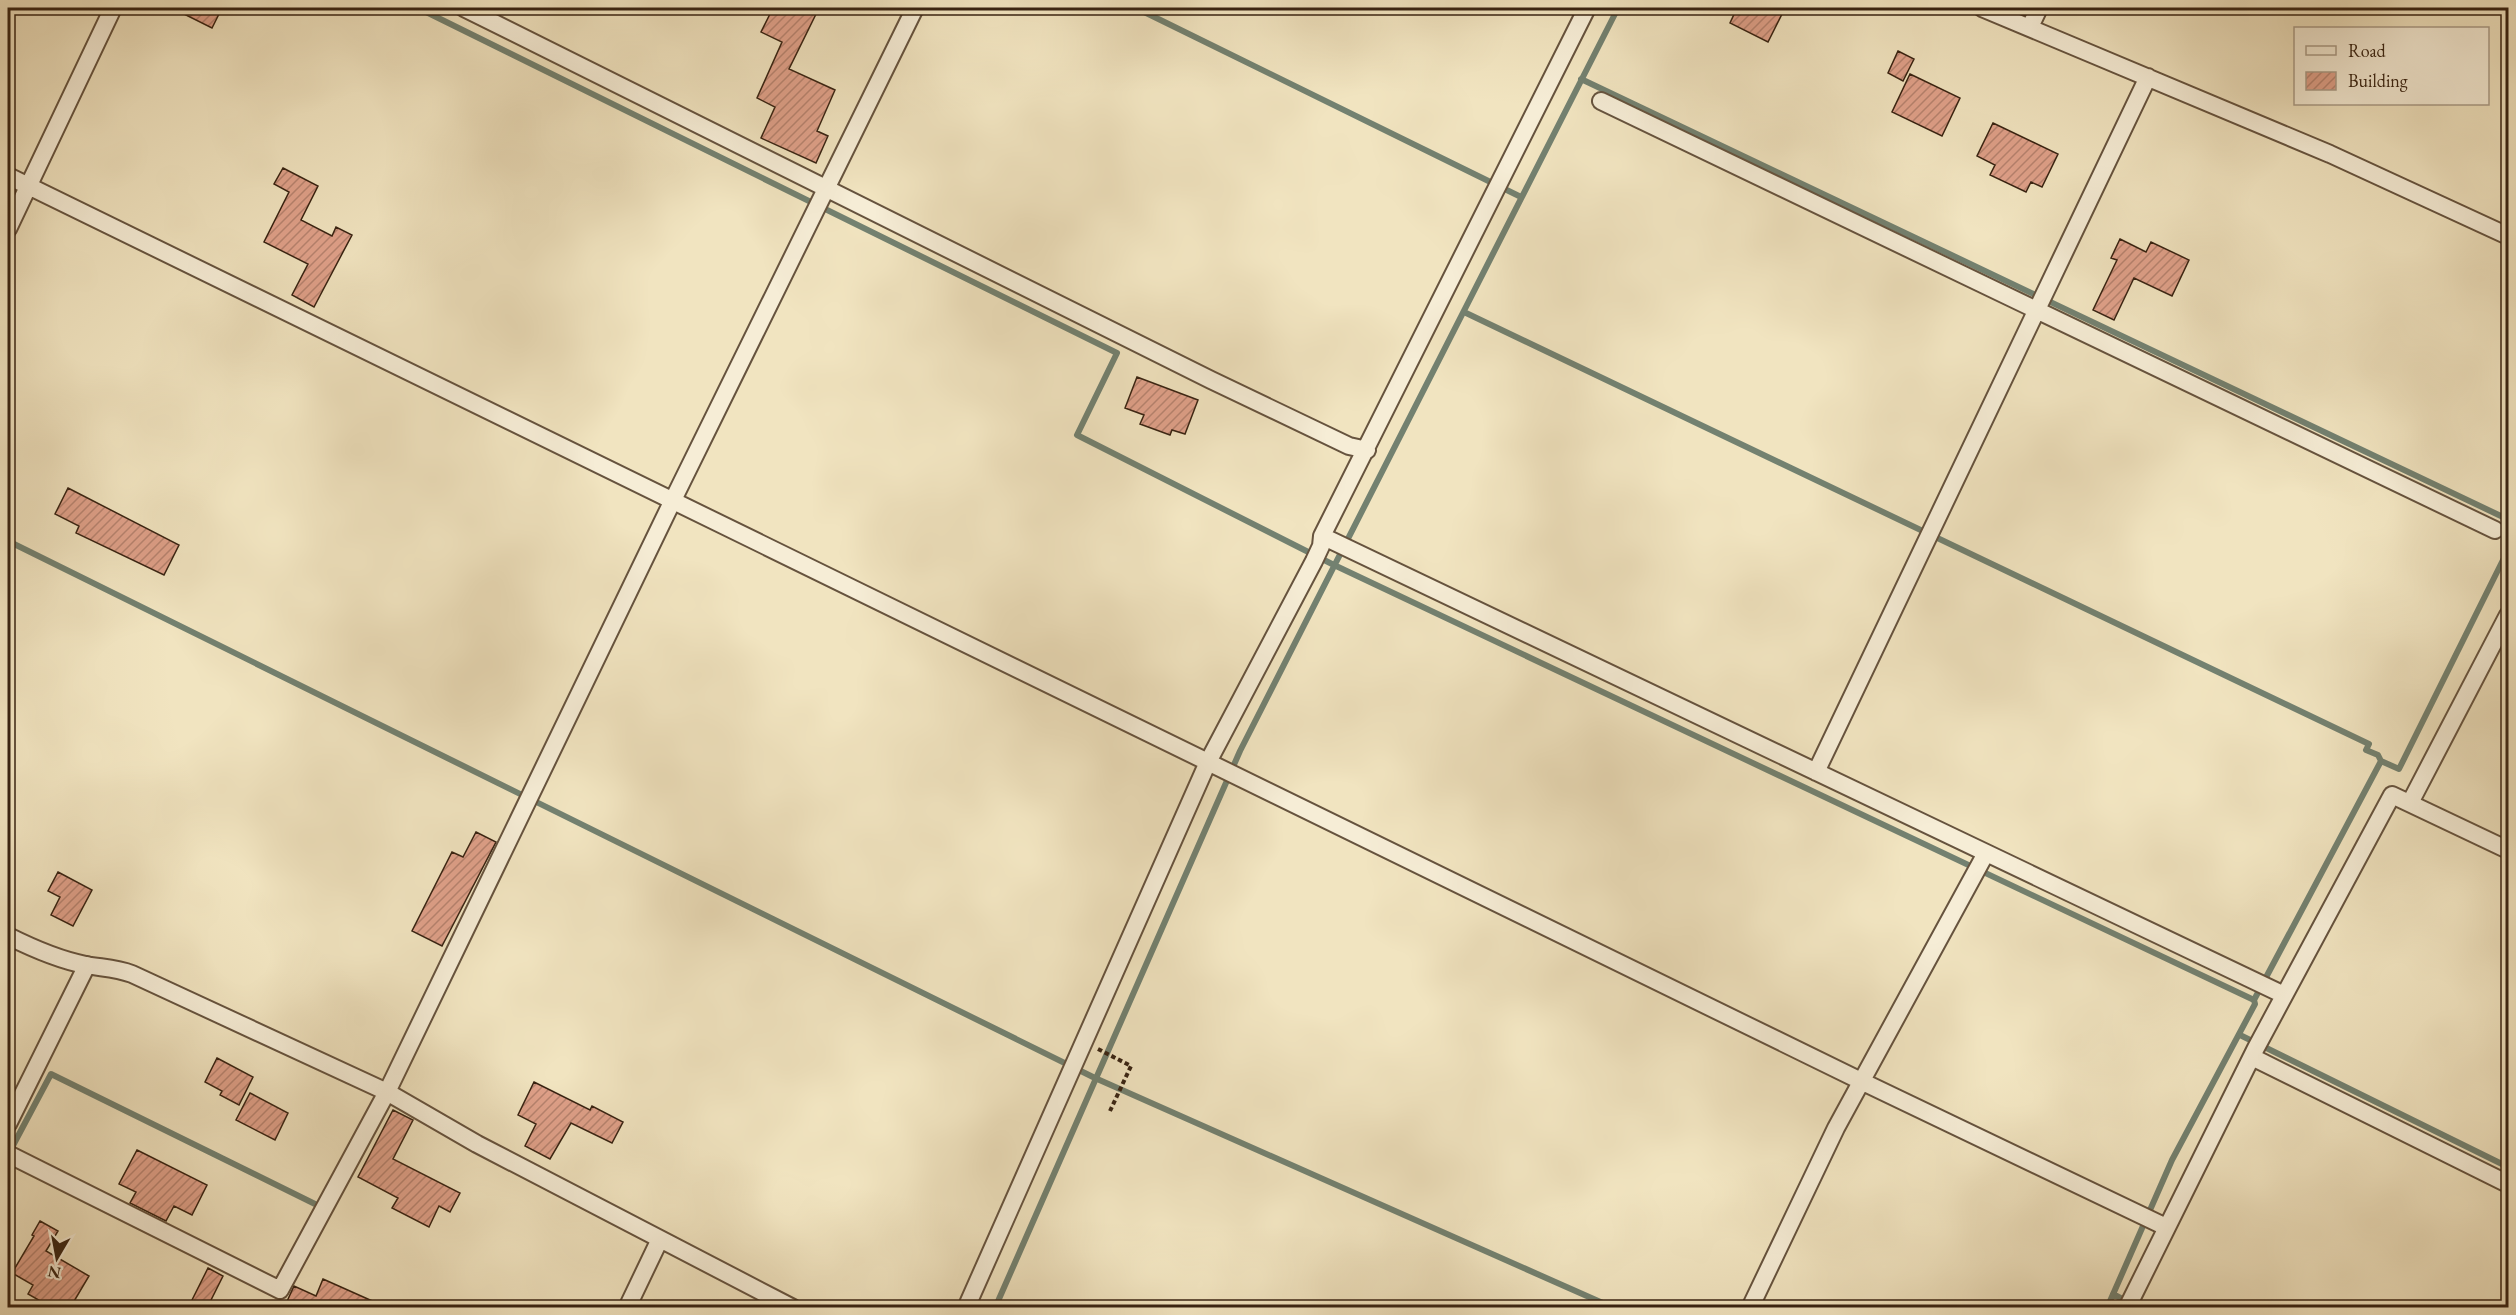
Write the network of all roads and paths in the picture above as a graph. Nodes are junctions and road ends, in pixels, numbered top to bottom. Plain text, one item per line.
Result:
1 (112, 8) edge
2 (464, 8) edge
3 (915, 8) edge
4 (1587, 8) edge
5 (1982, 8) edge
6 (2039, 8) edge
7 (2030, 27) junction
8 (2148, 77) junction
9 (1601, 101) dead end
10 (8, 176) edge
11 (28, 186) junction
12 (824, 192) junction
13 (8, 229) edge
14 (2508, 236) edge
15 (2042, 302) junction
16 (1367, 450) junction
17 (673, 500) junction
18 (2495, 530) dead end
19 (1329, 547) junction
20 (2508, 615) edge
21 (1208, 762) junction
22 (1816, 772) junction
23 (2410, 801) junction
24 (2508, 850) edge
25 (1983, 857) junction
26 (8, 936) edge
27 (87, 965) junction
28 (2284, 995) junction
29 (2256, 1049) junction
30 (1100, 1050) dead end
31 (1863, 1082) junction
32 (387, 1092) junction
33 (1110, 1111) dead end
34 (8, 1124) edge
35 (10, 1156) edge
36 (2508, 1184) edge
37 (2153, 1221) junction
38 (660, 1239) junction
39 (2129, 1302) edge
40 (627, 1308) edge
41 (793, 1308) edge
42 (966, 1308) edge
43 (1750, 1308) edge

1 - 11 street
2 - 12 street
3 - 12 street
4 - 16 street
5 - 7 street
6 - 7 street
7 - 8 street
8 - 14 street
8 - 15 street
9 - 15 street
10 - 11 street
11 - 13 street
11 - 17 street
12 - 16 street
12 - 17 street
15 - 18 street
15 - 22 street
16 - 19 street
17 - 21 street
17 - 32 street
19 - 21 street
19 - 22 street
20 - 23 street
21 - 31 street
21 - 42 street
22 - 25 street
23 - 24 street
23 - 28 street
25 - 28 street
25 - 31 street
26 - 27 street
27 - 32 street
27 - 34 street
28 - 29 street
29 - 36 street
29 - 37 street
30 - 33 path
31 - 37 street
31 - 43 street
32 - 35 street
32 - 38 street
37 - 39 street
38 - 40 street
38 - 41 street

